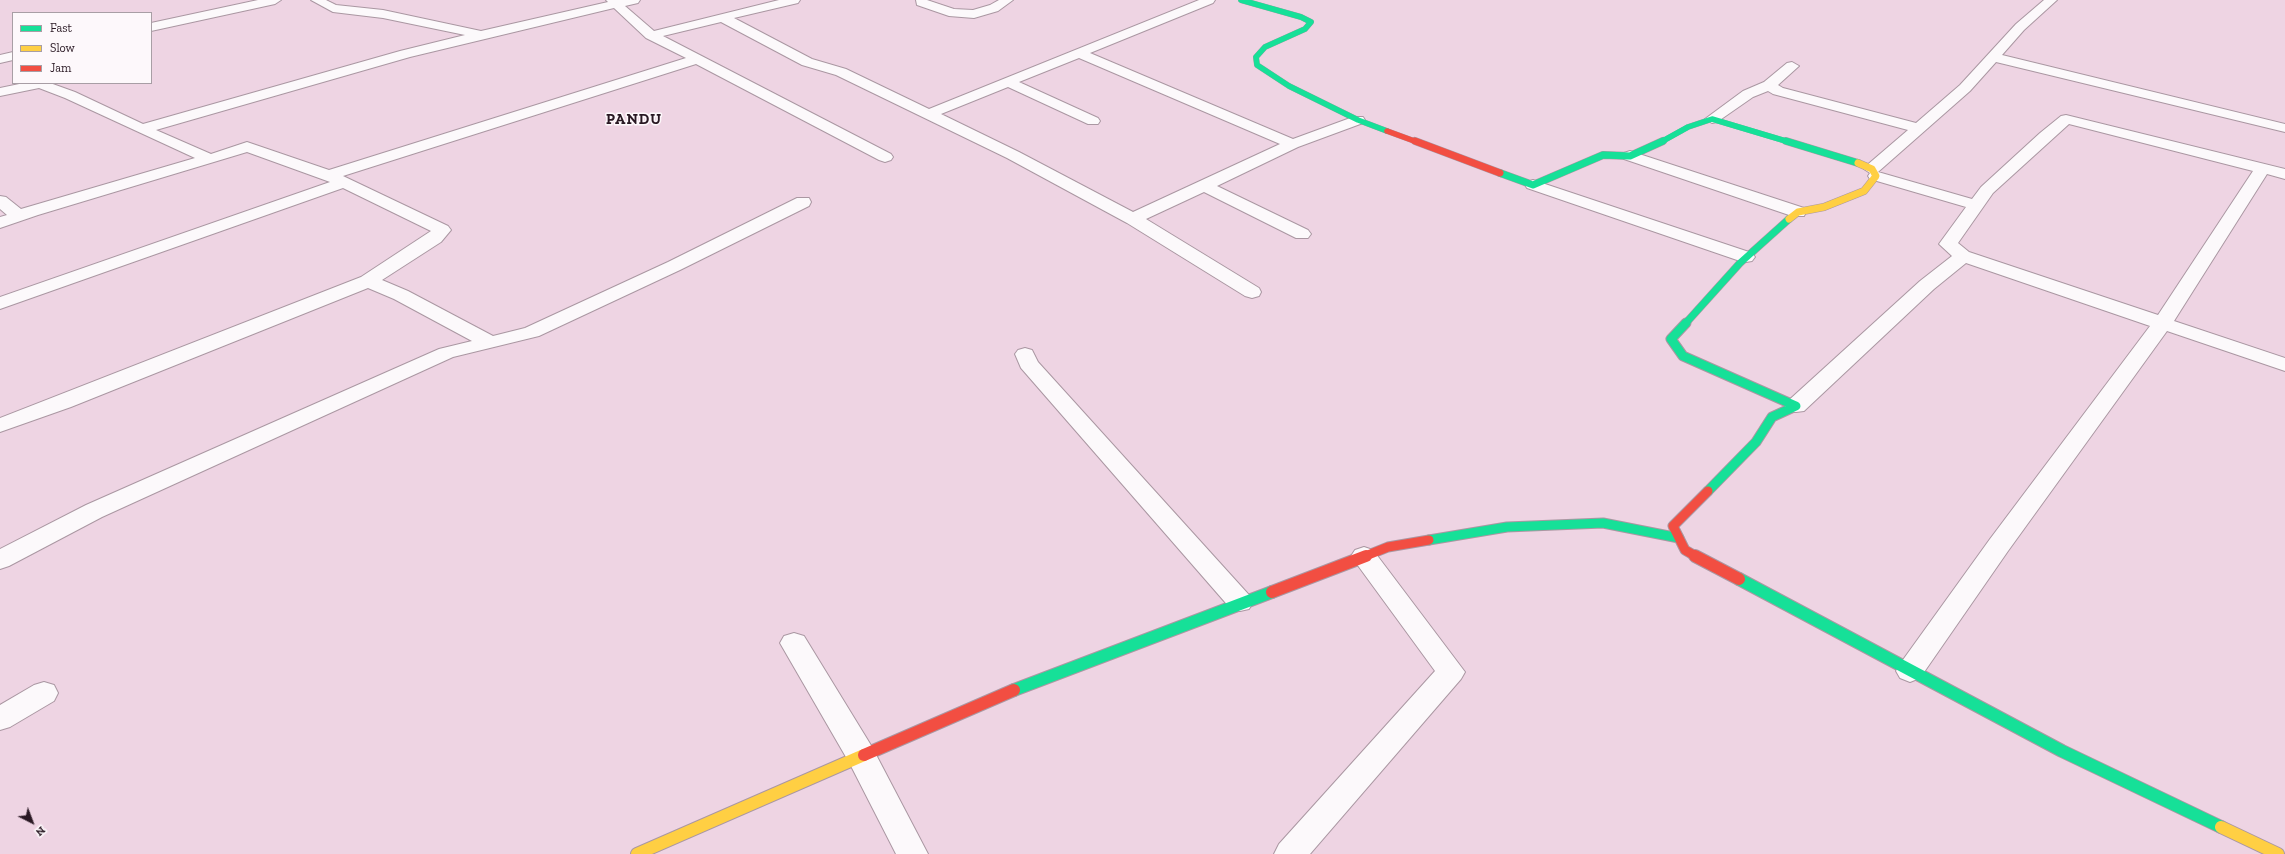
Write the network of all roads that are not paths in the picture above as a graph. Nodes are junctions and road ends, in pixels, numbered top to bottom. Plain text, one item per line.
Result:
1 (275, 0) edge
2 (317, 0) edge
3 (634, 0) edge
4 (794, 0) edge
5 (1007, 0) edge
6 (1209, 0) edge
7 (1241, 0) edge
8 (2047, 1) edge
9 (614, 2) edge
10 (921, 2) dead end
11 (722, 17) junction
12 (152, 27) edge
13 (480, 35) junction
14 (651, 35) junction
15 (1079, 53) junction
16 (12, 56) edge
17 (1993, 57) junction
18 (0, 59) edge
19 (698, 59) junction
20 (1792, 66) dead end
21 (1008, 82) junction
22 (1769, 85) junction
23 (0, 92) edge
24 (929, 114) junction
25 (1712, 119) junction
26 (1358, 120) junction
27 (1093, 121) dead end
28 (1917, 128) junction
29 (2285, 128) edge
30 (142, 129) junction
31 (1292, 144) junction
32 (1630, 156) junction
33 (885, 157) dead end
34 (210, 159) junction
35 (2262, 169) junction
36 (1874, 172) junction
37 (2285, 174) edge
38 (336, 178) junction
39 (1533, 184) junction
40 (1204, 186) junction
41 (0, 201) edge
42 (802, 202) dead end
43 (1976, 205) junction
44 (1798, 212) junction
45 (19, 216) junction
46 (1133, 219) junction
47 (0, 223) edge
48 (1302, 234) dead end
49 (1963, 256) junction
50 (1746, 257) junction
51 (368, 280) junction
52 (1252, 292) dead end
53 (0, 303) edge
54 (2162, 324) junction
55 (490, 342) junction
56 (1025, 354) dead end
57 (2285, 365) edge
58 (1796, 406) junction
59 (0, 425) edge
60 (1679, 538) junction
61 (1364, 556) junction
62 (0, 560) edge
63 (1240, 602) junction
64 (794, 643) dead end
65 (1910, 671) junction
66 (44, 693) dead end
67 (0, 719) edge
68 (861, 756) junction
69 (637, 854) edge
70 (912, 854) edge
71 (1290, 854) edge
72 (2278, 854) edge

1 - 12 street
2 - 13 street
3 - 9 street
4 - 11 street
5 - 10 street
6 - 15 street
7 - 26 street
8 - 17 street
9 - 13 street
9 - 14 street
11 - 14 street
11 - 24 street
13 - 30 street
14 - 19 street
15 - 21 street
15 - 31 street
16 - 18 street
17 - 28 street
17 - 29 street
19 - 33 street
19 - 38 street
20 - 22 street
21 - 24 street
21 - 27 street
22 - 25 street
22 - 28 street
23 - 30 street
24 - 46 street
25 - 32 street
25 - 36 street
26 - 31 street
26 - 39 street
28 - 36 street
30 - 34 street
31 - 40 street
32 - 39 street
32 - 44 street
34 - 38 street
34 - 45 street
35 - 37 street
35 - 43 street
35 - 54 street
36 - 43 street
36 - 44 street
38 - 51 street
38 - 53 street
39 - 50 street
40 - 46 street
40 - 48 street
41 - 45 street
42 - 55 street
43 - 49 street
44 - 50 street
45 - 47 street
46 - 52 street
49 - 54 street
49 - 58 street
50 - 58 street
51 - 55 street
51 - 59 street
54 - 57 street
54 - 65 street
55 - 62 street
56 - 63 street
58 - 60 street
60 - 61 street
60 - 65 street
61 - 63 street
61 - 71 street
63 - 68 street
64 - 68 street
65 - 72 street
66 - 67 street
68 - 69 street
68 - 70 street

